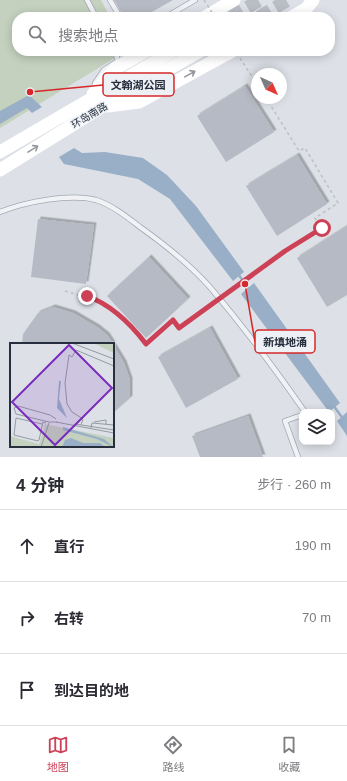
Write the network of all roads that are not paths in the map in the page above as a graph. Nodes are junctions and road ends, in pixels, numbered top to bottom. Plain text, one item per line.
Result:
1 (86, 0) edge
2 (110, 0) edge
3 (195, 0) edge
4 (234, 0) edge
5 (320, 0) edge
6 (309, 4) edge
7 (93, 12) edge
8 (117, 12) edge
9 (175, 12) edge
10 (214, 12) edge
11 (299, 12) edge
12 (116, 56) edge
13 (126, 56) edge
14 (137, 56) edge
15 (164, 56) edge
16 (191, 56) edge
17 (232, 56) edge
18 (118, 61) junction
19 (86, 97) junction
20 (103, 106) junction
21 (0, 152) edge
22 (0, 170) edge
23 (0, 212) edge
24 (303, 409) edge
25 (299, 416) edge
26 (298, 457) edge

1 - 7 lane
2 - 8 lane
3 - 9 lane
4 - 10 main road
5 - 6 main road
6 - 11 main road
12 - 18 lane
13 - 18 lane
14 - 19 main road
15 - 19 main road, 环岛南路
16 - 20 main road, 环岛南路
20 -> 17 main road
18 - 19 lane
19 - 21 main road, 环岛南路
22 -> 20 main road, 环岛南路
23 - 24 lane
25 - 26 lane

